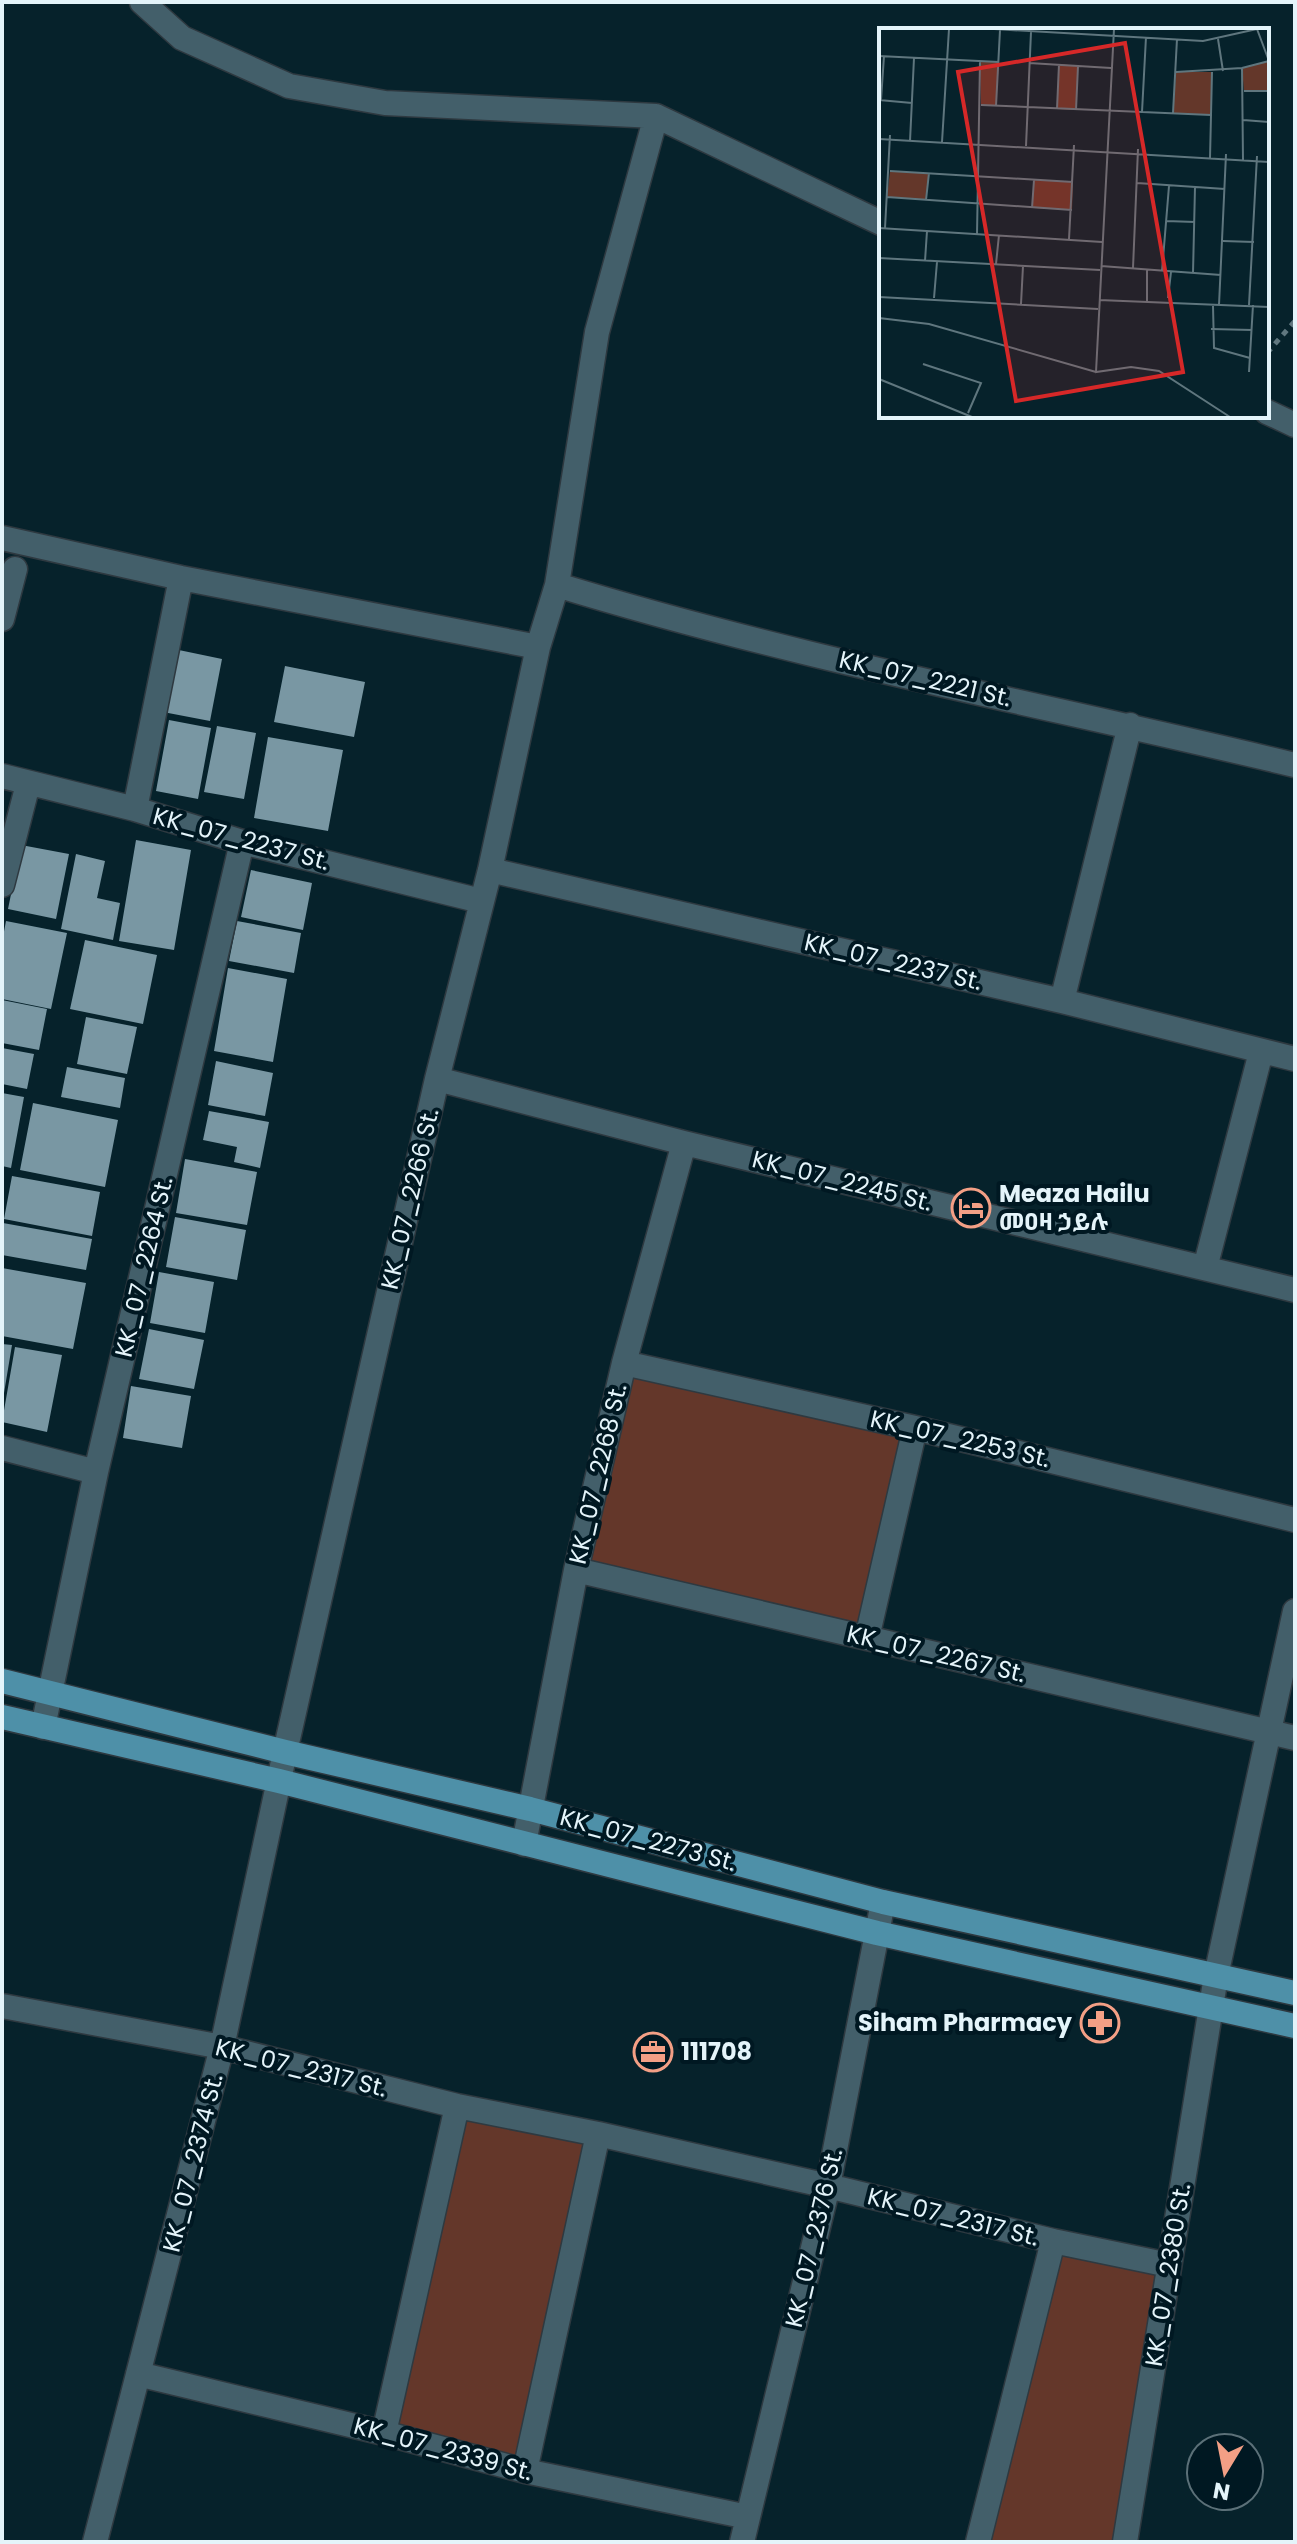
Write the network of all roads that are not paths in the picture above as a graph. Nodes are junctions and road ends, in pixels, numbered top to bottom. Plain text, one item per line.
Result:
1 (142, 2) edge
2 (656, 116) junction
3 (879, 222) edge
4 (1269, 413) edge
5 (1295, 425) edge
6 (2, 538) edge
7 (15, 569) dead end
8 (181, 578) junction
9 (557, 585) junction
10 (2, 619) edge
11 (538, 647) junction
12 (1130, 725) junction
13 (1295, 765) edge
14 (2, 776) edge
15 (28, 784) junction
16 (135, 809) junction
17 (242, 842) junction
18 (490, 870) junction
19 (2, 885) edge
20 (481, 901) junction
21 (1062, 1001) junction
22 (1261, 1052) junction
23 (1295, 1059) edge
24 (437, 1079) junction
25 (684, 1143) junction
26 (1205, 1268) junction
27 (1295, 1290) edge
28 (624, 1363) junction
29 (915, 1428) junction
30 (2, 1448) edge
31 (96, 1472) junction
32 (1295, 1520) edge
33 (576, 1570) junction
34 (1295, 1611) edge
35 (867, 1638) junction
36 (2, 1681) edge
37 (51, 1693) junction
38 (2, 1717) edge
39 (43, 1727) junction
40 (1270, 1731) junction
41 (1295, 1738) edge
42 (285, 1752) junction
43 (279, 1781) junction
44 (530, 1809) junction
45 (524, 1844) junction
46 (883, 1902) junction
47 (877, 1933) junction
48 (1216, 1976) junction
49 (1295, 1993) edge
50 (2, 2006) edge
51 (1212, 2009) junction
52 (1295, 2026) edge
53 (222, 2047) junction
54 (457, 2106) junction
55 (598, 2134) junction
56 (828, 2186) junction
57 (1053, 2241) junction
58 (1169, 2265) junction
59 (138, 2374) junction
60 (384, 2433) junction
61 (525, 2471) junction
62 (748, 2517) junction
63 (95, 2542) edge
64 (742, 2542) edge
65 (978, 2542) edge
66 (1125, 2542) edge

1 - 2 street
2 - 3 street
2 - 9 street, KK_07_2266 St.
4 - 5 street
6 - 8 street
7 - 10 street
8 - 11 street
8 - 16 street
9 - 11 street, KK_07_2266 St.
9 - 12 street, KK_07_2221 St.
11 - 18 street, KK_07_2266 St.
12 - 13 street, KK_07_2221 St.
12 - 21 street
14 - 15 street, KK_07_2237 St.
15 - 16 street, KK_07_2237 St.
15 - 19 street
16 - 17 street, KK_07_2237 St.
17 - 20 street, KK_07_2237 St.
17 - 31 street, KK_07_2264 St.
18 - 20 street, KK_07_2266 St.
18 - 21 street, KK_07_2237 St.
20 - 24 street, KK_07_2266 St.
21 - 22 street, KK_07_2237 St.
22 - 23 street, KK_07_2237 St.
22 - 26 street
24 - 25 street, KK_07_2245 St.
24 - 42 street, KK_07_2266 St.
25 - 26 street, KK_07_2245 St.
25 - 28 street, KK_07_2268 St.
26 - 27 street, KK_07_2245 St.
28 - 29 street, KK_07_2253 St.
28 - 33 street, KK_07_2268 St.
29 - 32 street, KK_07_2253 St.
29 - 35 street
30 - 31 street
31 - 37 street, KK_07_2264 St.
33 - 35 street, KK_07_2267 St.
33 - 44 street, KK_07_2268 St.
34 - 40 street, KK_07_2380 St.
35 - 40 street, KK_07_2267 St.
36 - 37 main road, KK_07_2273 St.
37 - 39 street, KK_07_2264 St.
37 - 42 main road, KK_07_2273 St.
38 - 39 main road, KK_07_2273 St.
39 - 43 main road, KK_07_2273 St.
40 - 41 street, KK_07_2267 St.
40 - 48 street, KK_07_2380 St.
42 - 43 street, KK_07_2266 St.
42 - 44 main road, KK_07_2273 St.
43 - 45 main road, KK_07_2273 St.
43 - 53 street, KK_07_2374 St.
44 - 45 street, KK_07_2268 St.
44 - 46 main road, KK_07_2273 St.
45 - 47 main road, KK_07_2273 St.
46 - 47 street, KK_07_2376 St.
46 - 48 main road, KK_07_2273 St.
47 - 51 main road, KK_07_2273 St.
47 - 56 street, KK_07_2376 St.
48 - 49 main road, KK_07_2273 St.
48 - 51 street, KK_07_2380 St.
50 - 53 street, KK_07_2317 St.
51 - 52 main road, KK_07_2273 St.
51 - 58 street, KK_07_2380 St.
53 - 54 street, KK_07_2317 St.
53 - 59 street, KK_07_2374 St.
54 - 55 street, KK_07_2317 St.
54 - 60 street
55 - 56 street, KK_07_2317 St.
55 - 61 street
56 - 57 street, KK_07_2317 St.
56 - 62 street, KK_07_2376 St.
57 - 58 street, KK_07_2317 St.
57 - 65 street
58 - 66 street, KK_07_2380 St.
59 - 60 street, KK_07_2339 St.
59 - 63 street, KK_07_2374 St.
60 - 61 street, KK_07_2339 St.
61 - 62 street, KK_07_2339 St.
62 - 64 street, KK_07_2376 St.

